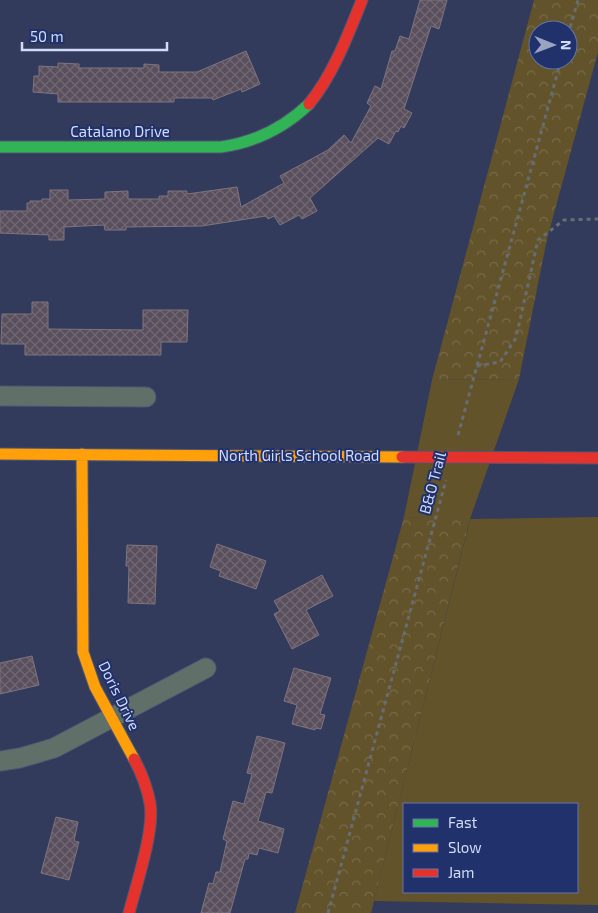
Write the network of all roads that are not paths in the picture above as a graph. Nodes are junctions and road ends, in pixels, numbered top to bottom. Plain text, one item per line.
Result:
1 (362, 0) edge
2 (0, 147) edge
3 (0, 396) edge
4 (146, 397) dead end
5 (0, 454) edge
6 (82, 454) junction
7 (598, 458) edge
8 (206, 668) dead end
9 (113, 718) junction
10 (0, 761) edge
11 (129, 913) edge

1 - 2 street, Catalano Drive
3 - 4 street
5 - 6 street, North Girls School Road
6 - 7 street, North Girls School Road
6 - 9 street, Doris Drive
8 - 9 street
9 - 10 street
9 - 11 street, Doris Drive

